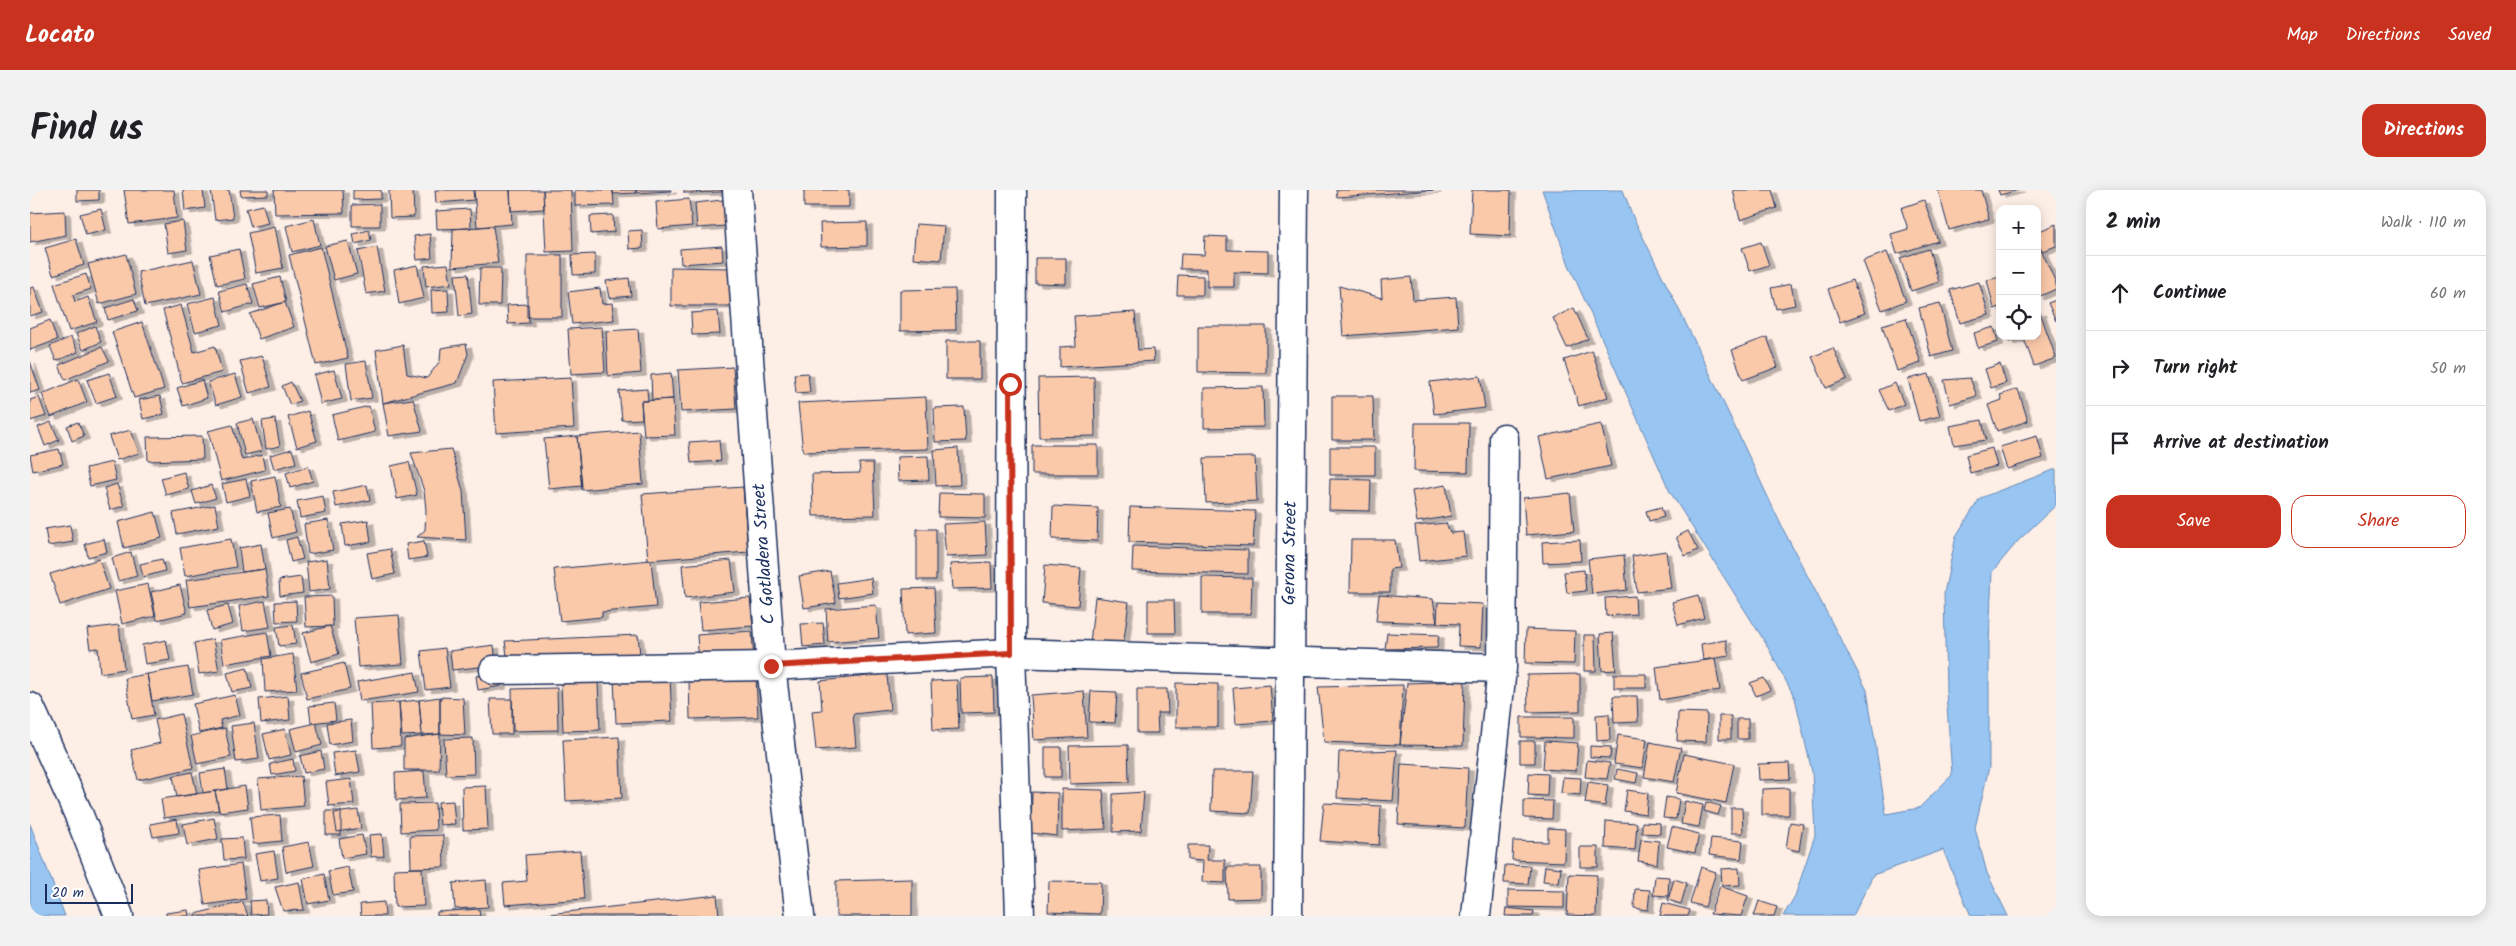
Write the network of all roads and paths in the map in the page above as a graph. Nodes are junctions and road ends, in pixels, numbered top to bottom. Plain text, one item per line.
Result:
1 (737, 190) edge
2 (1012, 190) edge
3 (1294, 190) edge
4 (1504, 438) dead end
5 (1011, 653) junction
6 (1288, 661) junction
7 (771, 666) junction
8 (1502, 668) junction
9 (494, 670) dead end
10 (30, 707) edge
11 (119, 916) edge
12 (800, 916) edge
13 (1020, 916) edge
14 (1288, 916) edge
15 (1476, 916) edge

1 - 7 street, C Gotladera Street
2 - 5 street
3 - 6 street, Gerona Street
4 - 8 street
5 - 6 street
5 - 7 street
5 - 13 street
6 - 8 street
6 - 14 street, Gerona Street
7 - 9 street
7 - 12 street, C Gotladera Street
8 - 15 street
10 - 11 street

